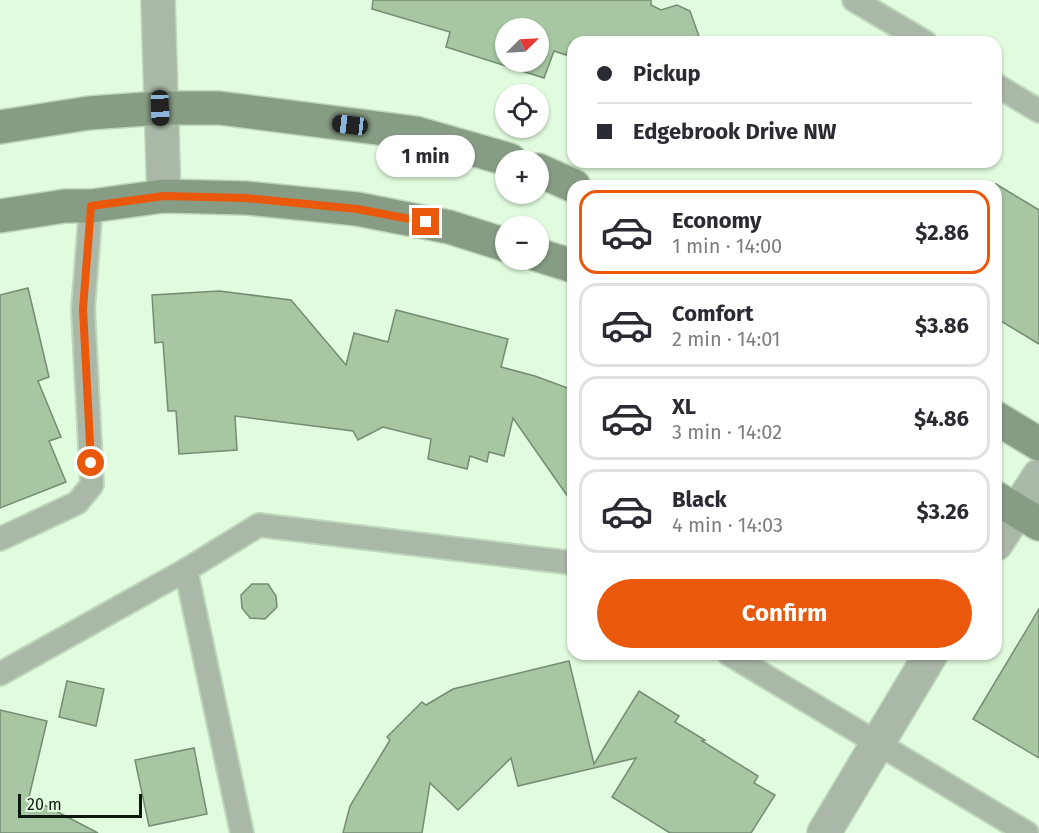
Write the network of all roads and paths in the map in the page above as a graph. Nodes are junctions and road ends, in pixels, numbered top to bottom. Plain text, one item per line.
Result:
1 (158, 0) edge
2 (854, 0) edge
3 (915, 36) edge
4 (1002, 89) edge
5 (160, 108) junction
6 (1039, 111) edge
7 (0, 127) edge
8 (495, 156) edge
9 (549, 175) edge
10 (567, 183) edge
11 (164, 196) junction
12 (91, 206) junction
13 (0, 216) edge
14 (495, 242) edge
15 (549, 258) edge
16 (567, 264) edge
17 (1002, 422) edge
18 (1039, 444) edge
19 (1039, 476) edge
20 (1017, 511) edge
21 (1002, 535) edge
22 (0, 539) edge
23 (567, 562) edge
24 (186, 570) junction
25 (739, 660) edge
26 (927, 660) edge
27 (0, 674) edge
28 (878, 744) junction
29 (242, 833) edge
30 (824, 833) edge
31 (1027, 833) edge

1 - 5 street
2 - 3 lane
4 - 6 lane
5 - 7 street
5 - 8 street
5 - 11 street
9 - 10 street
11 - 12 street
11 - 14 street
12 - 13 street
12 - 22 lane
15 - 16 street
17 - 18 street
19 - 20 street
20 - 21 street
23 - 24 lane
24 - 27 lane
24 - 29 lane
25 - 28 lane
26 - 28 street
28 - 30 street
28 - 31 lane

